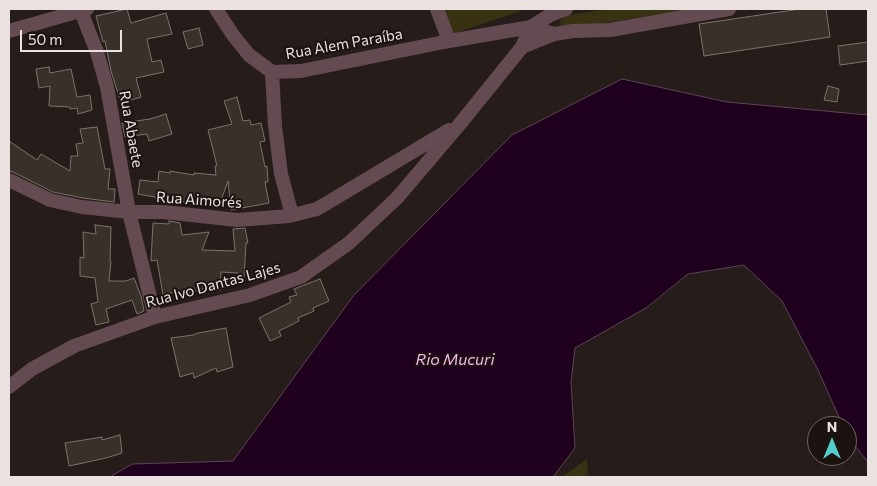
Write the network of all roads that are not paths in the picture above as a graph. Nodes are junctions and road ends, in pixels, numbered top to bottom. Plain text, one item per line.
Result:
1 (83, 9) edge
2 (216, 9) edge
3 (437, 9) edge
4 (566, 9) edge
5 (729, 9) edge
6 (531, 27) junction
7 (9, 31) edge
8 (554, 34) junction
9 (449, 41) junction
10 (522, 47) junction
11 (272, 72) junction
12 (458, 125) junction
13 (9, 180) edge
14 (129, 212) junction
15 (292, 216) junction
16 (155, 317) junction
17 (9, 387) edge

1 - 7 street
1 - 14 street, Rua Abaete
2 - 11 street, Rua Alem Paraíba
3 - 9 street
4 - 6 street
5 - 8 street
6 - 8 street, Rua Alem Paraíba
6 - 9 street, Rua Alem Paraíba
6 - 10 street
8 - 10 street
9 - 11 street, Rua Alem Paraíba
10 - 12 street, Rua Ivo Dantas Lajes
11 - 15 street
12 - 15 street, Rua Aimorés
12 - 16 street, Rua Ivo Dantas Lajes
13 - 14 street, Rua Aimorés
14 - 15 street, Rua Aimorés
14 - 16 street, Rua Abaete
16 - 17 street, Rua Ivo Dantas Lajes

